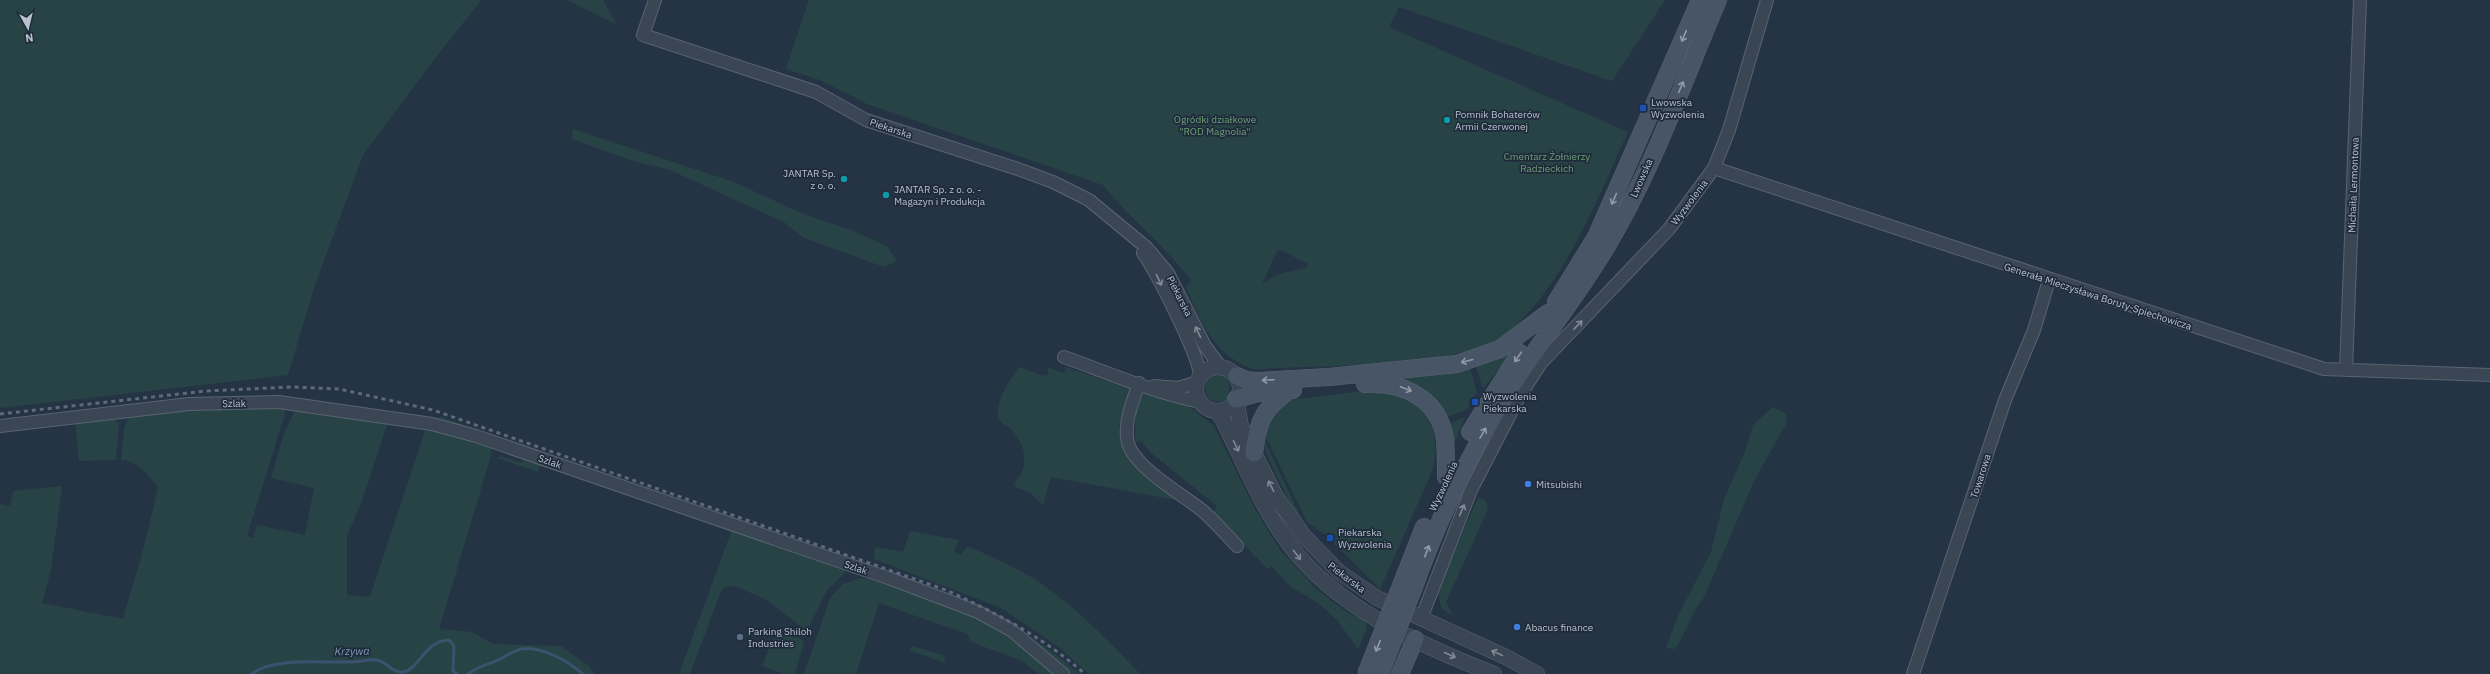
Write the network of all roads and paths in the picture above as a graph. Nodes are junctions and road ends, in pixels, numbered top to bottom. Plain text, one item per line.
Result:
1 (655, 0) edge
2 (1700, 0) edge
3 (1718, 0) edge
4 (1767, 0) edge
5 (2360, 0) edge
6 (1714, 168) junction
7 (1131, 235) junction
8 (1606, 247) junction
9 (2050, 280) junction
10 (1548, 313) junction
11 (1541, 344) joint
12 (1064, 357) dead end
13 (1541, 363) junction
14 (1219, 365) junction
15 (2346, 370) junction
16 (2490, 375) edge
17 (1237, 376) junction
18 (1199, 379) junction
19 (1139, 383) junction
20 (1290, 390) junction
21 (1236, 400) junction
22 (1201, 402) junction
23 (1217, 412) junction
24 (0, 426) edge
25 (1254, 453) junction
26 (1446, 477) junction
27 (1237, 546) dead end
28 (1408, 585) junction
29 (1421, 618) junction
30 (1415, 638) junction
31 (1063, 674) edge
32 (1366, 674) edge
33 (1380, 674) edge
34 (1400, 674) edge
35 (1494, 674) edge
36 (1537, 674) edge
37 (1913, 674) edge

1 - 7 street, Piekarska
2 -> 10 main road, Lwowska
8 -> 3 main road, Lwowska
4 - 6 street, Wyzwolenia
5 - 15 street, Michaiła Lermontowa
6 - 9 street, Generała Mieczysława Boruty-Spiechowicza
13 -> 6 street, Wyzwolenia
14 -> 7 street, Piekarska
7 -> 18 street, Piekarska
8 - 11 main road, Lwowska
8 - 13 main road
9 - 15 street, Generała Mieczysława Boruty-Spiechowicza
9 - 37 street, Towarowa
10 -> 17 main road
10 -> 26 main road, Wyzwolenia
28 -> 11 main road, Wyzwolenia
12 - 19 street
29 -> 13 street, Wyzwolenia
14 - 17 street
14 - 18 street
15 - 16 street, Generała Mieczysława Boruty-Spiechowicza
17 - 21 street
18 - 19 street
18 - 22 street
19 - 22 street
19 - 27 street
20 - 21 main road
20 - 25 main road
20 -> 26 main road
21 - 23 street
21 - 25 street, Piekarska
22 - 23 street
23 -> 30 street, Piekarska
24 - 31 street, Szlak
29 -> 25 street, Piekarska
26 - 28 main road, Wyzwolenia
28 -> 32 main road, Wyzwolenia, bridge
28 - 33 main road, Wyzwolenia, bridge
29 - 30 street
36 -> 29 street, Piekarska
30 - 34 main road
30 -> 35 street, Piekarska

